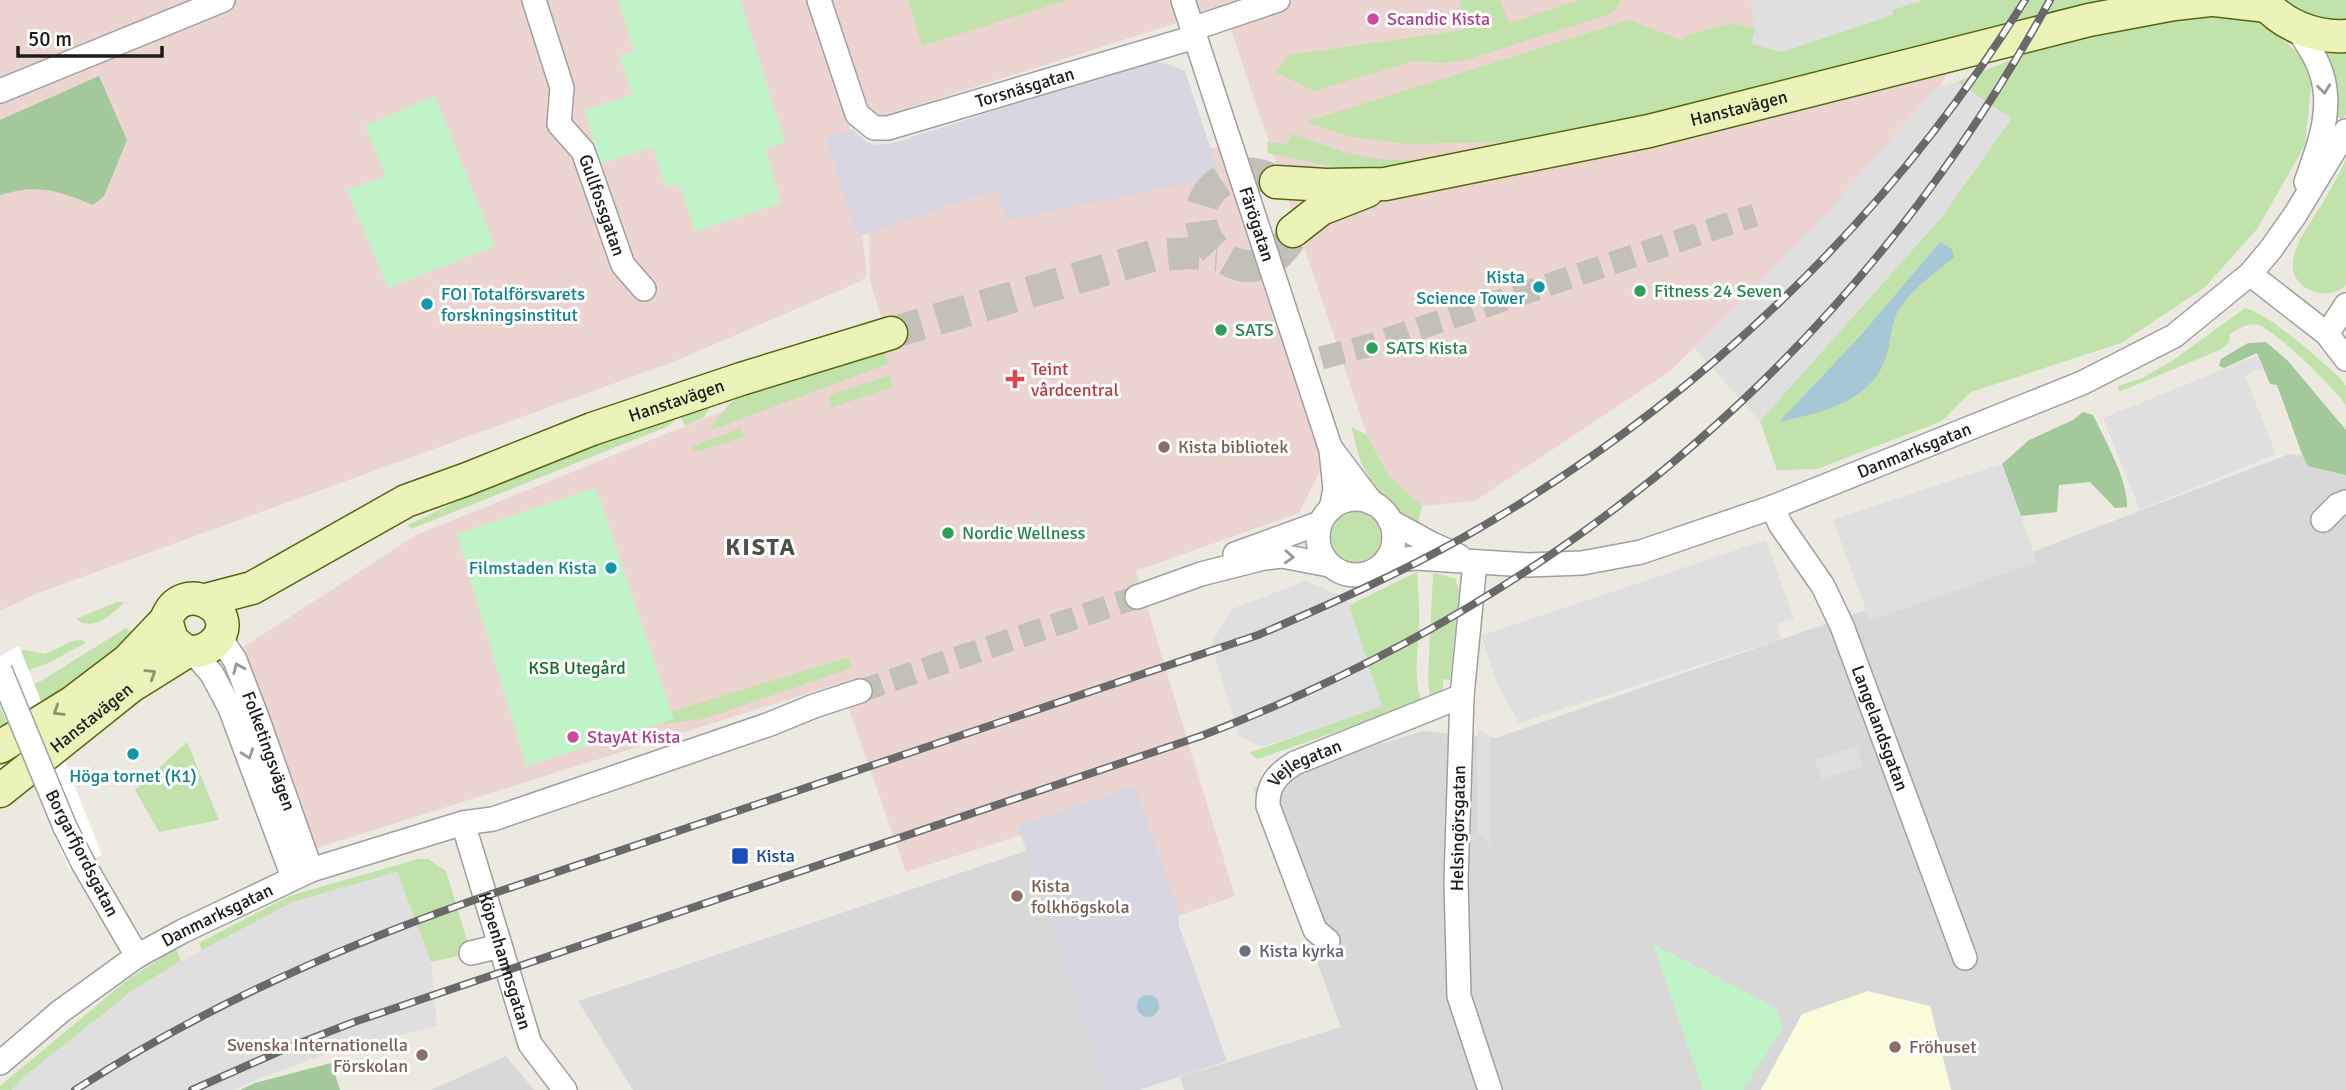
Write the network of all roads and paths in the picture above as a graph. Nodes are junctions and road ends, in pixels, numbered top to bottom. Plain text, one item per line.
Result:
1 (223, 0) edge
2 (534, 0) edge
3 (819, 0) edge
4 (1183, 0) edge
5 (1278, 0) edge
6 (2128, 0) edge
7 (2213, 0) edge
8 (2265, 3) edge
9 (2089, 20) junction
10 (2296, 27) junction
11 (1194, 33) junction
12 (2346, 36) edge
13 (0, 91) edge
14 (2346, 131) edge
15 (1385, 184) junction
16 (2295, 215) junction
17 (2250, 274) junction
18 (644, 289) dead end
19 (2346, 305) edge
20 (891, 333) tunnel mouth
21 (2327, 334) junction
22 (2346, 359) edge
23 (1331, 450) junction
24 (467, 480) junction
25 (2346, 502) edge
26 (1372, 503) junction
27 (1773, 507) junction
28 (1326, 516) junction
29 (2323, 520) dead end
30 (1390, 521) junction
31 (1386, 561) junction
32 (1475, 562) junction
33 (1329, 565) junction
34 (1201, 574) junction
35 (1137, 597) tunnel mouth
36 (206, 600) junction
37 (166, 620) junction
38 (205, 642) junction
39 (0, 670) edge
40 (860, 691) tunnel mouth
41 (1462, 696) junction
42 (0, 747) edge
43 (0, 790) edge
44 (463, 823) junction
45 (302, 874) junction
46 (1328, 942) dead end
47 (500, 946) junction
48 (471, 953) dead end
49 (137, 956) junction
50 (1965, 958) dead end
51 (0, 1063) edge
52 (565, 1090) edge
53 (1490, 1090) edge

1 - 13 street
2 - 18 street, Gullfossgatan
3 - 11 street, Torsnäsgatan
4 - 11 street, Färögatan
5 - 11 street, Torsnäsgatan
6 - 9 main road, Hanstavägen
7 - 8 main road, Hanstavägen
7 - 9 main road, Hanstavägen
8 - 10 main road, Hanstavägen
9 - 15 main road, Hanstavägen
10 - 12 main road, Hanstavägen
10 -> 16 street, Danmarksgatan
11 - 23 street, Färögatan
14 - 16 street, Danmarksgatan
15 - 15 main road, Hanstavägen
16 - 17 street, Danmarksgatan
17 - 21 street
17 - 27 street, Danmarksgatan
19 - 21 street
20 - 24 main road, Hanstavägen
21 - 22 street
23 - 26 street, Färögatan
23 - 28 street, Färögatan
24 - 36 main road, Hanstavägen
24 - 38 main road, Hanstavägen
25 - 29 street
26 - 28 street, Danmarksgatan
26 - 30 street, Danmarksgatan
27 - 32 street, Danmarksgatan
27 - 50 street, Langelandsgatan
28 - 33 street
28 - 34 street, Danmarksgatan
30 - 31 street
30 - 32 street, Danmarksgatan
31 - 32 street, Danmarksgatan
31 - 33 street, Danmarksgatan
32 - 41 street, Helsingörsgatan
34 -> 33 street, Danmarksgatan
34 - 35 street, Danmarksgatan
36 - 37 main road, Hanstavägen
36 - 38 main road
37 - 38 main road
37 -> 42 main road, Hanstavägen
43 -> 38 main road, Hanstavägen
38 - 45 street, Folketingsvägen
39 - 49 street, Borgarfjordsgatan, bridge
40 - 44 street, Danmarksgatan
41 - 46 street, Vejlegatan
41 - 53 street, Helsingörsgatan
44 - 45 street, Danmarksgatan
44 - 47 street, Köpenhamnsgatan
45 - 49 street, Danmarksgatan
47 - 48 street
47 - 52 street, Köpenhamnsgatan
49 - 51 street, Danmarksgatan

